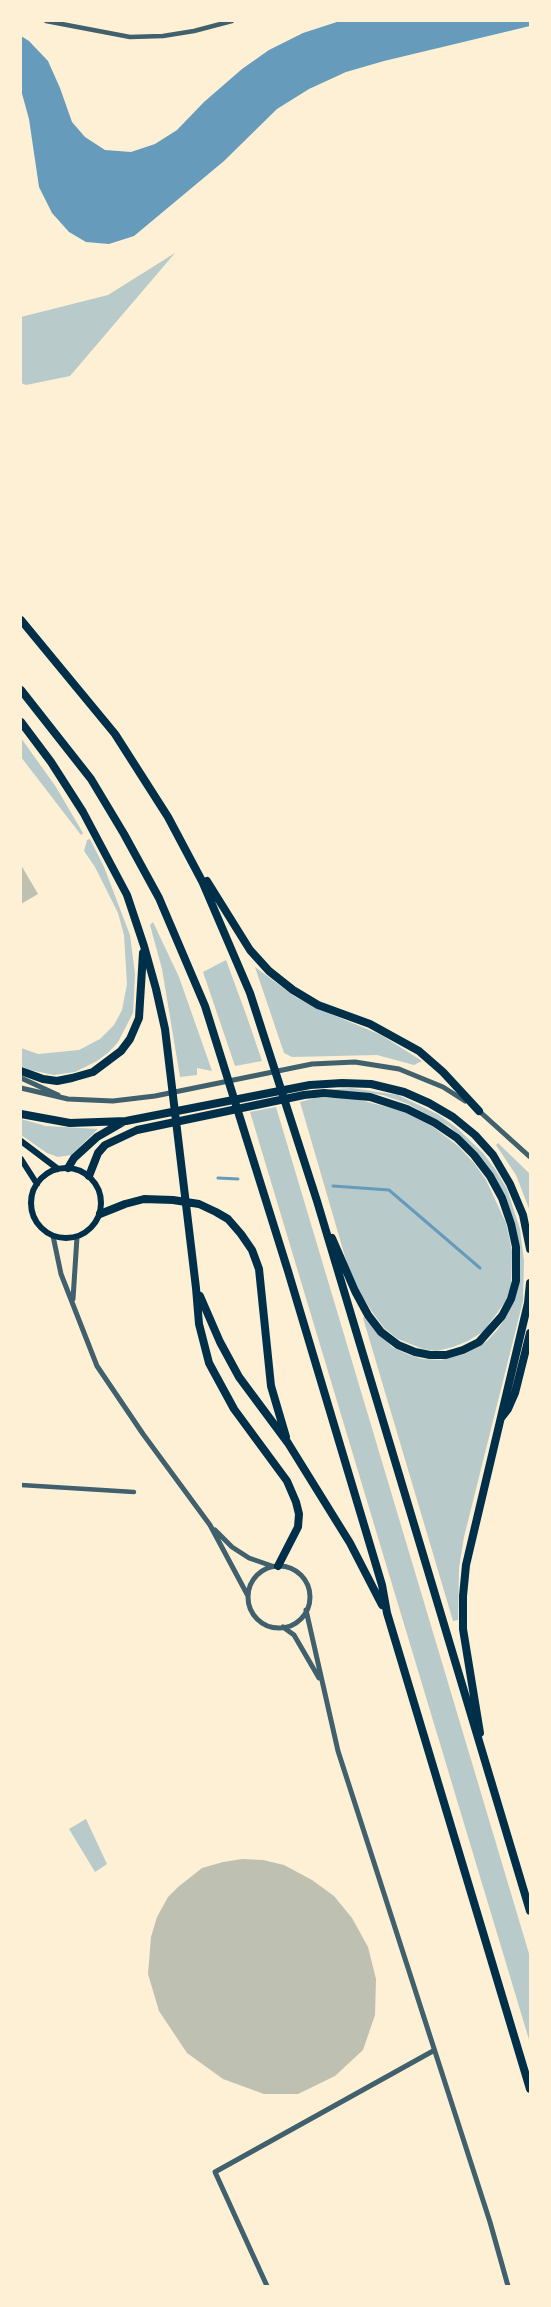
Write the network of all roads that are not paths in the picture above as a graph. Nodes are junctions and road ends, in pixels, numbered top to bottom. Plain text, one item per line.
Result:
1 (46, 21) edge
2 (232, 21) edge
3 (21, 620) edge
4 (21, 690) edge
5 (21, 722) edge
6 (179, 836) junction
7 (144, 946) junction
8 (21, 1071) edge
9 (21, 1078) edge
10 (21, 1088) edge
11 (68, 1099) junction
12 (479, 1110) junction
13 (21, 1114) edge
14 (126, 1121) junction
15 (21, 1141) edge
16 (530, 1157) edge
17 (21, 1159) edge
18 (68, 1168) junction
19 (58, 1169) junction
20 (89, 1176) junction
21 (37, 1184) junction
22 (317, 1201) junction
23 (100, 1214) junction
24 (53, 1236) junction
25 (77, 1237) junction
26 (530, 1250) edge
27 (530, 1283) edge
28 (196, 1288) junction
29 (73, 1300) junction
30 (530, 1333) edge
31 (499, 1421) junction
32 (288, 1443) junction
33 (21, 1485) edge
34 (134, 1492) dead end
35 (210, 1525) junction
36 (276, 1567) junction
37 (248, 1596) junction
38 (306, 1610) junction
39 (387, 1613) junction
40 (283, 1627) junction
41 (322, 1685) junction
42 (486, 1769) junction
43 (530, 1911) edge
44 (433, 2051) junction
45 (530, 2089) edge
46 (267, 2286) edge
47 (508, 2286) edge

1 - 2 street
3 - 6 highway
4 - 39 highway
5 - 7 highway
6 - 12 highway
6 - 22 highway
7 - 8 highway
7 - 28 highway
9 - 11 street
10 - 11 street
11 - 12 street
12 - 16 street
13 - 14 highway
14 - 18 highway
14 - 26 highway
15 - 19 main road
17 - 21 main road
18 - 19 main road
18 - 20 main road
19 - 21 main road
20 - 22 highway
20 - 23 main road
21 - 24 main road
22 - 42 highway
23 - 25 main road
23 - 32 highway
24 - 25 main road
24 - 29 street
25 - 29 street
27 - 31 highway
28 - 32 highway
28 - 36 highway
29 - 35 street
30 - 31 highway
31 - 42 highway
32 - 39 highway
33 - 34 street
35 - 36 street
35 - 37 street
36 - 37 street
36 - 38 street
37 - 40 street
38 - 40 street
38 - 41 street
39 - 45 highway
40 - 41 street
41 - 44 street
42 - 43 highway
44 - 46 street
44 - 47 street

